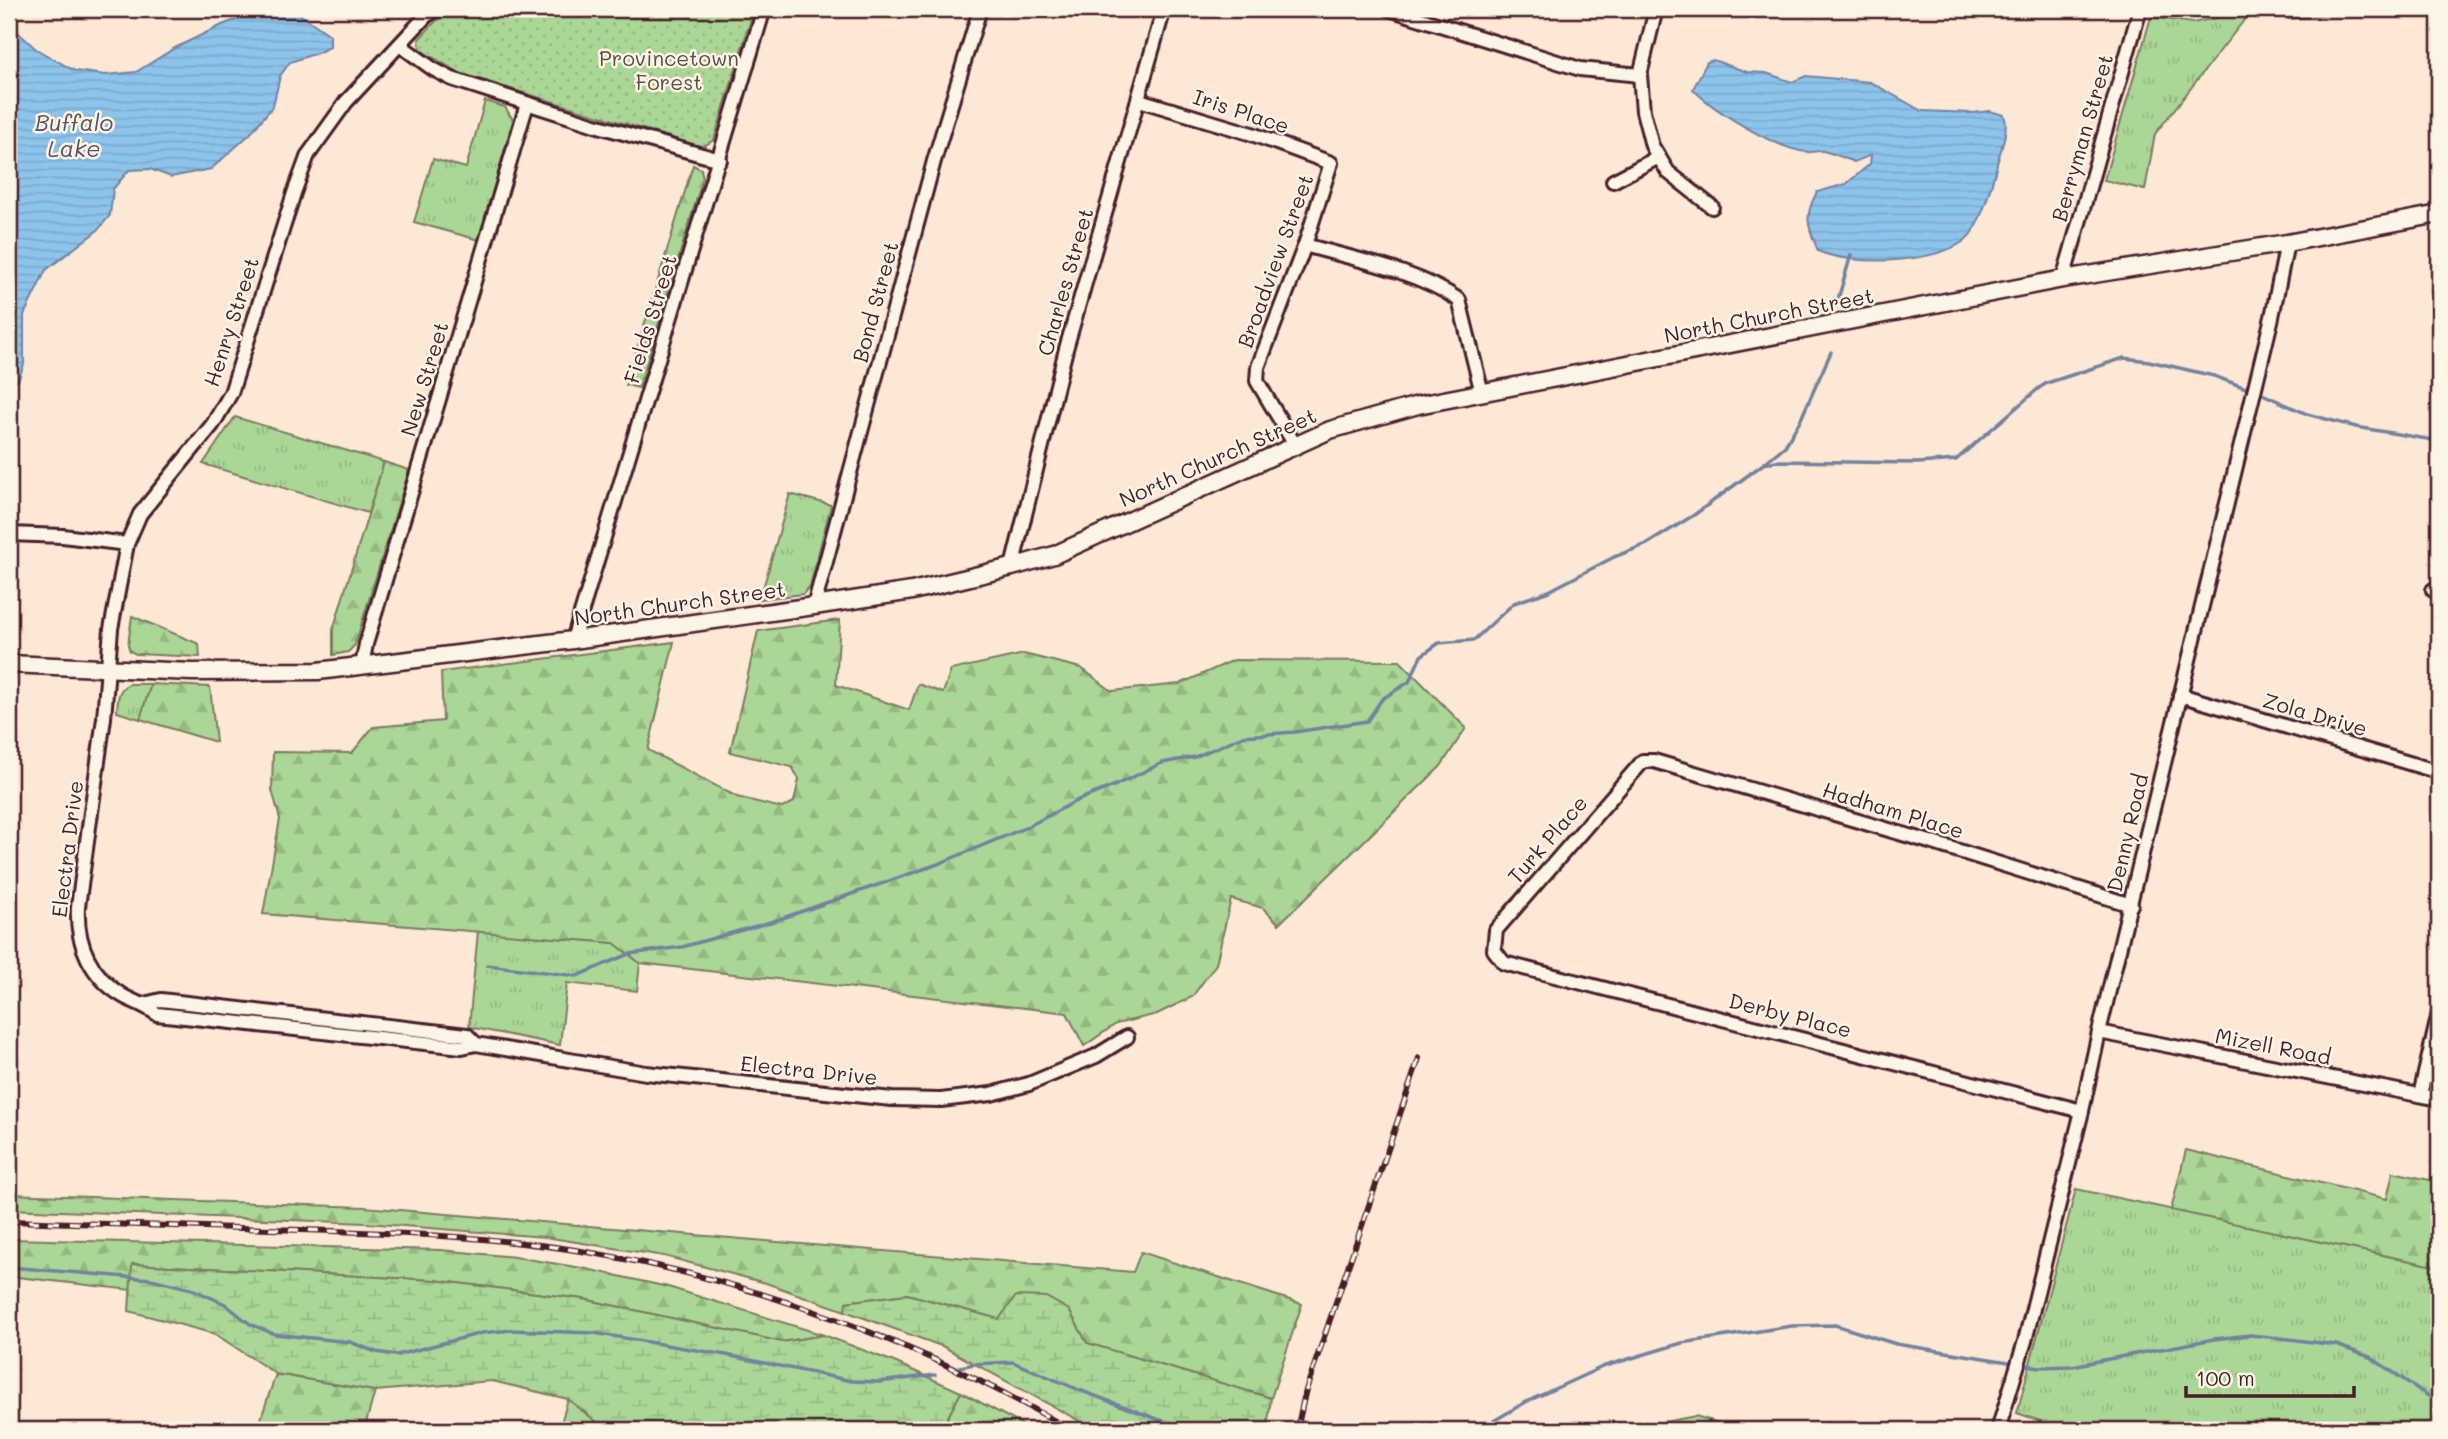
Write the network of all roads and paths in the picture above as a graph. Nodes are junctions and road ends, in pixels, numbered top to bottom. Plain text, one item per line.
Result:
1 (437, 9) edge
2 (764, 9) edge
3 (980, 9) edge
4 (1164, 9) edge
5 (1389, 9) edge
6 (1656, 9) edge
7 (2140, 9) edge
8 (400, 45) junction
9 (1640, 75) junction
10 (1139, 100) junction
11 (527, 104) junction
12 (1659, 157) junction
13 (720, 160) junction
14 (1331, 163) joint
15 (1613, 181) dead end
16 (1712, 207) dead end
17 (2439, 214) edge
18 (2287, 243) junction
19 (1305, 245) junction
20 (2063, 279) junction
21 (1482, 393) junction
22 (1295, 445) junction
23 (9, 534) edge
24 (127, 544) junction
25 (1012, 567) junction
26 (814, 606) junction
27 (573, 640) junction
28 (9, 664) edge
29 (362, 666) junction
30 (108, 669) junction
31 (2180, 695) junction
32 (1643, 761) joint
33 (2439, 772) edge
34 (2131, 905) junction
35 (1494, 950) joint
36 (2439, 1013) edge
37 (2099, 1032) junction
38 (1127, 1037) dead end
39 (2420, 1096) junction
40 (2439, 1099) edge
41 (2082, 1111) junction
42 (1998, 1430) edge

1 - 8 street, Henry Street
2 - 13 street, Fields Street
3 - 26 street, Bond Street
4 - 10 street, Charles Street
5 - 9 street
6 - 9 street
7 - 20 street, Berryman Street
8 - 11 street
8 - 24 street, Henry Street
9 - 12 street
10 - 14 street, Iris Place
10 - 25 street, Charles Street
11 - 13 street
11 - 29 street, New Street
12 - 15 street
12 - 16 street
13 - 27 street, Fields Street
14 - 19 street, Broadview Street
17 - 18 main road, North Church Street
18 - 20 main road, North Church Street
18 - 31 street, Denny Road
19 - 21 street
19 - 22 street, Broadview Street
20 - 21 main road, North Church Street
21 - 22 main road, North Church Street
22 - 25 main road, North Church Street
23 - 24 street
24 - 30 street, Henry Street
25 - 26 main road, North Church Street
26 - 27 main road, North Church Street
27 - 29 main road, North Church Street
28 - 30 main road, North Church Street
29 - 30 main road, North Church Street
30 - 38 street, Electra Drive
31 - 33 street, Zola Drive
31 - 34 street, Denny Road
32 - 34 street, Hadham Place
32 - 35 street, Turk Place
34 - 37 street, Denny Road
35 - 41 street, Derby Place
36 - 39 street
37 - 39 street, Mizell Road
37 - 41 street, Denny Road
39 - 40 street, Mizell Road
41 - 42 street, Denny Road

